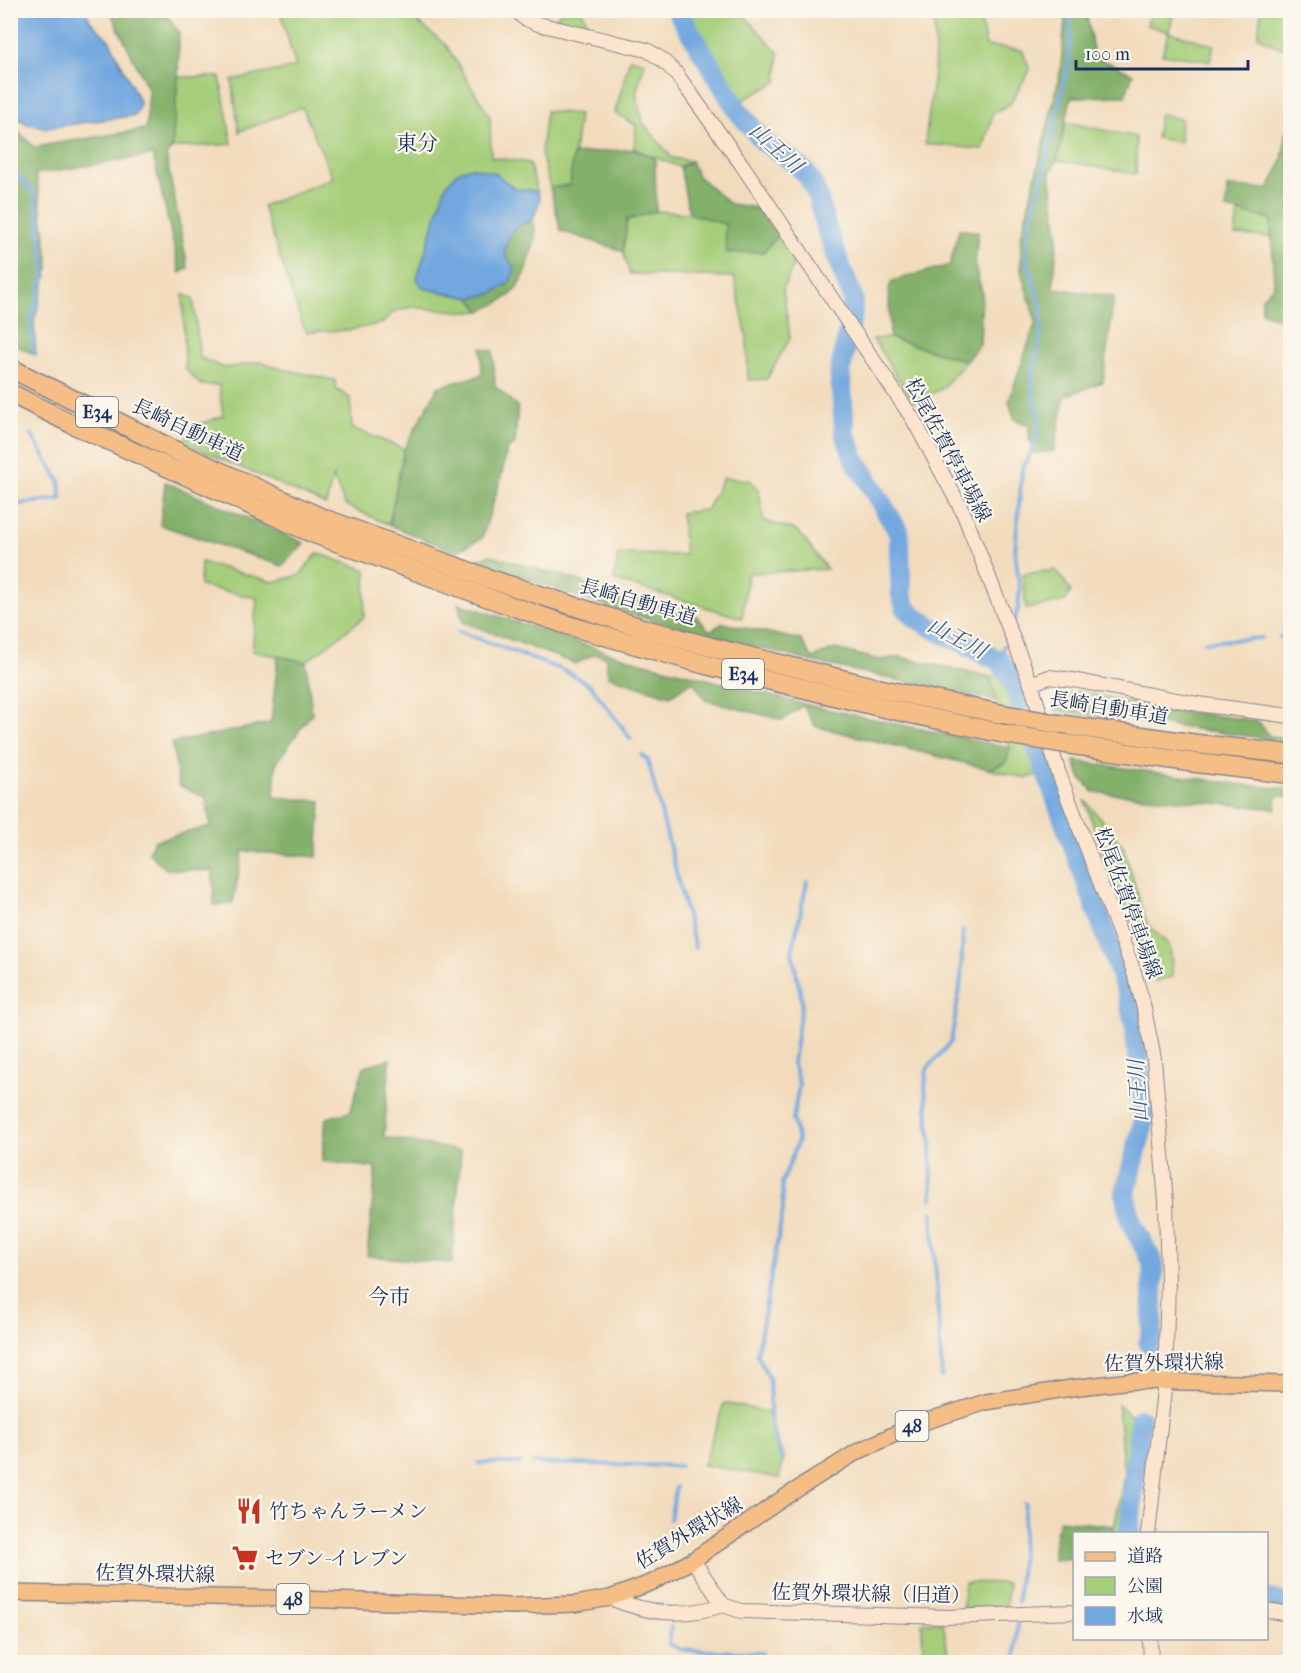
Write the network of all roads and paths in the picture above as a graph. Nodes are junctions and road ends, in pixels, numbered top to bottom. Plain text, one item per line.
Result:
1 (516, 10) edge
2 (10, 368) edge
3 (10, 393) edge
4 (180, 463) junction
5 (316, 525) junction
6 (1032, 684) junction
7 (1290, 717) edge
8 (1290, 754) edge
9 (1290, 774) edge
10 (1165, 1381) junction
11 (1290, 1383) edge
12 (1148, 1532) edge
13 (693, 1560) junction
14 (10, 1593) edge
15 (610, 1598) junction
16 (723, 1605) junction
17 (1268, 1610) edge
18 (1073, 1612) edge
19 (1290, 1614) edge
20 (1150, 1640) edge
21 (1151, 1662) edge

1 - 6 main road, 松尾佐賀停車場線
2 - 4 highway, 長崎自動車道 / E34
3 - 4 highway, 長崎自動車道 / E34
4 - 5 highway, 長崎自動車道 / E34
5 - 8 highway, 長崎自動車道 / E34, bridge
5 - 9 highway, 長崎自動車道 / E34, bridge
6 - 7 main road
6 - 10 main road, 松尾佐賀停車場線
10 - 11 main road, 佐賀外環状線 / 48
10 - 12 main road, 松尾佐賀停車場線
10 - 13 main road, 佐賀外環状線 / 48
13 - 15 main road, 佐賀外環状線 / 48
13 - 16 main road
14 - 15 main road, 佐賀外環状線 / 48
15 - 16 main road
16 - 18 main road, 佐賀外環状線（旧道）
17 - 19 main road
20 - 21 main road

